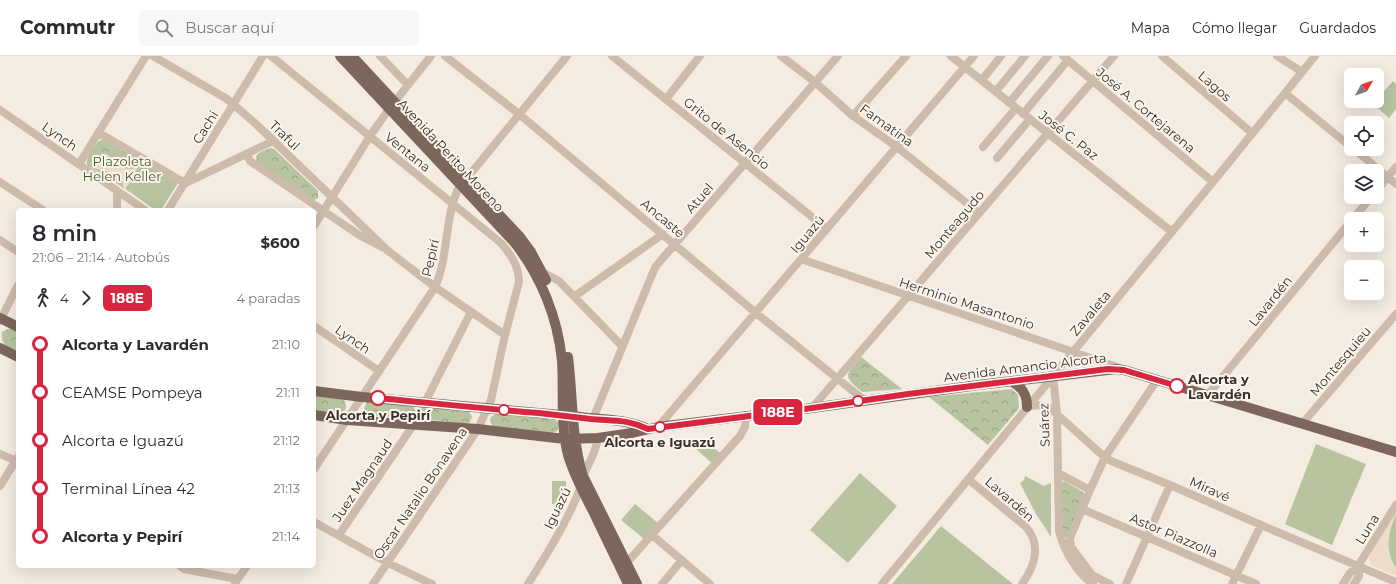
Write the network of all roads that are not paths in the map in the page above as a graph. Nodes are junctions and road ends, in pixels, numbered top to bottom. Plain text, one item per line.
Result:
1 (146, 56) edge
2 (153, 56) edge
3 (263, 56) edge
4 (271, 56) edge
5 (340, 56) edge
6 (352, 56) edge
7 (380, 56) edge
8 (431, 56) edge
9 (445, 56) edge
10 (567, 56) edge
11 (612, 56) edge
12 (700, 56) edge
13 (781, 56) edge
14 (838, 56) edge
15 (906, 56) edge
16 (951, 56) edge
17 (974, 56) edge
18 (1001, 56) edge
19 (1024, 56) edge
20 (1048, 56) edge
21 (1114, 56) edge
22 (1162, 56) edge
23 (1277, 56) edge
24 (1315, 56) edge
25 (1066, 58) edge
26 (965, 67) junction
27 (1302, 72) junction
28 (982, 80) junction
29 (1093, 80) junction
30 (815, 82) junction
31 (408, 85) junction
32 (996, 91) junction
33 (1285, 93) junction
34 (666, 99) junction
35 (1010, 103) junction
36 (233, 104) junction
37 (392, 105) junction
38 (1016, 108) junction
39 (0, 110) edge
40 (519, 114) junction
41 (853, 116) junction
42 (1026, 116) junction
43 (99, 133) junction
44 (1048, 133) junction
45 (1252, 133) junction
46 (370, 136) junction
47 (273, 141) junction
48 (1344, 141) edge
49 (897, 147) junction
50 (983, 147) dead end
51 (247, 154) junction
52 (1362, 156) edge
53 (997, 158) dead end
54 (79, 164) junction
55 (744, 164) junction
56 (1396, 167) edge
57 (1388, 177) junction
58 (464, 181) junction
59 (0, 182) edge
60 (1213, 182) junction
61 (1384, 182) edge
62 (184, 184) junction
63 (1396, 184) edge
64 (117, 191) junction
65 (332, 196) junction
66 (453, 203) junction
67 (1365, 204) edge
68 (41, 208) edge
69 (117, 208) edge
70 (142, 208) edge
71 (169, 208) edge
72 (324, 210) junction
73 (1359, 212) edge
74 (979, 213) junction
75 (316, 223) edge
76 (827, 229) junction
77 (1344, 231) edge
78 (1172, 232) junction
79 (663, 234) junction
80 (0, 240) edge
81 (675, 244) junction
82 (387, 250) junction
83 (16, 251) edge
84 (802, 259) junction
85 (540, 274) junction
86 (519, 275) joint
87 (435, 287) junction
88 (16, 289) edge
89 (575, 296) junction
90 (908, 297) junction
91 (0, 299) edge
92 (8, 305) junction
93 (471, 312) junction
94 (756, 313) junction
95 (1396, 314) edge
96 (0, 319) edge
97 (16, 326) edge
98 (316, 327) edge
99 (505, 335) junction
100 (622, 346) junction
101 (0, 348) edge
102 (1073, 352) junction
103 (16, 356) edge
104 (1124, 370) junction
105 (379, 371) junction
106 (1053, 376) junction
107 (837, 379) junction
108 (1157, 380) junction
109 (1011, 381) junction
110 (316, 390) edge
111 (1208, 396) junction
112 (362, 397) junction
113 (864, 400) junction
114 (426, 402) junction
115 (1026, 407) junction
116 (812, 408) junction
117 (488, 409) junction
118 (1056, 414) junction
119 (316, 415) edge
120 (567, 415) junction
121 (746, 416) junction
122 (593, 419) junction
123 (347, 420) junction
124 (414, 424) junction
125 (1302, 424) junction
126 (653, 428) junction
127 (478, 430) junction
128 (598, 438) junction
129 (570, 439) junction
130 (1396, 452) edge
131 (0, 454) edge
132 (1105, 457) junction
133 (16, 459) edge
134 (16, 461) edge
135 (316, 466) edge
136 (1058, 473) junction
137 (584, 476) junction
138 (968, 479) junction
139 (1170, 485) junction
140 (0, 486) edge
141 (581, 487) junction
142 (1090, 490) junction
143 (1396, 505) edge
144 (1082, 509) junction
145 (316, 523) edge
146 (1260, 525) junction
147 (339, 535) junction
148 (652, 535) junction
149 (1147, 537) junction
150 (682, 560) junction
151 (388, 563) junction
152 (624, 566) junction
153 (1358, 566) junction
154 (183, 568) edge
155 (246, 568) edge
156 (1236, 575) junction
157 (236, 582) edge
158 (1396, 582) edge
159 (373, 584) edge
160 (432, 584) edge
161 (528, 584) edge
162 (628, 584) edge
163 (637, 584) edge
164 (662, 584) edge
165 (710, 584) edge
166 (882, 584) edge
167 (1022, 584) edge
168 (1093, 584) edge
169 (1110, 584) edge
170 (1126, 584) edge
171 (1232, 584) edge
172 (1256, 584) edge
173 (1343, 584) edge
174 (1354, 584) edge

1 - 43 street
2 - 36 street, Traful
3 - 36 street, Cachi
4 - 46 street, Ventana
5 - 37 main road, Avenida Perito Moreno
6 - 37 main road, Avenida Perito Moreno
7 - 31 street
8 - 31 street
9 - 40 street, Ancaste
10 - 40 street, Pepirí
11 - 34 street, Grito de Asencio
12 - 34 street
13 - 30 street, Famatina
14 - 30 street, Atuel
15 - 41 street
16 - 26 street, José C. Paz
17 - 26 street, Iguazú
18 - 28 street
19 - 32 street
20 - 35 street
21 - 29 street, Monteagudo
22 - 45 street, Lagos
23 - 27 street
24 - 27 street, Zavaleta
25 - 29 street, José A. Cortejarena
25 - 42 street
26 - 28 street, José C. Paz
26 - 49 street, Iguazú
27 - 33 street, Zavaleta
28 - 32 street, José C. Paz
29 - 44 street, Monteagudo
29 - 60 street, José A. Cortejarena
30 - 41 street, Famatina
30 - 55 street, Atuel
31 - 37 street
32 - 35 street, José C. Paz
33 - 45 street, Zavaleta
33 - 48 street
34 - 55 street, Grito de Asencio
35 - 38 street, José C. Paz
36 - 47 street, Traful
36 - 62 street, Cachi
37 - 46 street
37 - 58 main road, Avenida Perito Moreno
38 - 42 street, José C. Paz
38 - 50 street
39 - 54 street, Lynch
40 - 58 street, Pepirí
40 - 79 street, Ancaste
41 - 49 street, Famatina
42 - 44 street, José C. Paz
42 - 53 street
43 - 54 street
43 - 62 street
44 - 74 street, Monteagudo
44 - 78 street, José C. Paz
45 - 60 street, Zavaleta
46 - 65 street
46 - 66 street, Ventana
47 - 51 street
47 - 65 street, Traful
49 - 74 street, Famatina
49 - 76 street, Iguazú
51 - 62 street
51 - 72 street, Traful
52 - 57 street
54 - 64 street, Lynch
55 - 76 street, Grito de Asencio
55 - 81 street, Atuel
56 - 57 street
57 - 61 street
57 - 63 street
58 - 66 street, Pepirí
58 - 85 main road, Avenida Perito Moreno
59 - 68 street
60 - 78 street, Zavaleta
62 - 71 street, Cachi
64 - 69 street
64 - 70 street, Lynch
65 - 72 street
65 - 82 street, Traful
66 - 86 street, Ventana
66 - 87 street, Pepirí
67 - 73 street
72 - 75 street
72 - 82 street, Traful
74 - 90 street, Monteagudo
76 - 84 street, Iguazú
77 - 111 street, Lavardén
78 - 102 street, Zavaleta
79 - 81 street, Ancaste
79 - 89 street
80 - 83 street
81 - 94 street, Ancaste
81 - 100 street, Atuel
82 - 87 street, Traful
84 - 90 street, Herminio Masantonio
84 - 94 street, Iguazú
85 - 89 street
85 - 120 main road, Avenida Perito Moreno
86 - 99 street, Oscar Natalio Bonavena
87 - 93 street, Traful
87 - 105 street, Pepirí
88 - 92 street
89 - 100 street
90 - 102 street, Herminio Masantonio
90 - 107 street, Monteagudo
91 - 92 street
92 - 96 street
93 - 99 street, Traful
93 - 114 street, Juez Magnaud
94 - 107 street, Ancaste
94 - 126 street, Iguazú
95 - 125 street, Montesquieu
96 - 97 main road
98 - 105 street, Lynch
99 - 117 street, Oscar Natalio Bonavena
100 - 122 street, Atuel
101 - 103 main road
102 - 104 street, Herminio Masantonio
102 - 106 street, Zavaleta
104 - 106 main road, Avenida Amancio Alcorta
104 - 108 main road, Avenida Amancio Alcorta
105 - 112 street, Pepirí
106 - 109 main road, Avenida Amancio Alcorta
106 - 115 street, Zavaleta
106 - 118 street, Suárez
107 - 113 street, Ancaste
107 - 116 street, Monteagudo
108 - 111 main road, Avenida Amancio Alcorta
108 - 132 street
109 - 113 main road, Avenida Amancio Alcorta
109 - 115 main road
110 - 112 main road, Avenida Amancio Alcorta
111 - 125 main road, Avenida Amancio Alcorta
112 - 114 main road, Avenida Amancio Alcorta
112 - 123 street, Pepirí
113 - 116 main road, Avenida Amancio Alcorta
114 - 117 main road, Avenida Amancio Alcorta
114 - 124 street, Juez Magnaud
115 - 118 street, Miravé
115 - 138 street, Zavaleta
116 - 121 main road, Avenida Amancio Alcorta
117 - 120 main road, Avenida Amancio Alcorta
117 - 127 street, Oscar Natalio Bonavena
118 - 132 street, Miravé
118 - 136 street, Suárez
119 - 123 main road, Avenida Amancio Alcorta
120 - 122 main road, Avenida Amancio Alcorta
120 - 129 main road, Avenida Perito Moreno
121 - 126 main road, Avenida Amancio Alcorta
121 - 148 street
122 - 126 main road, Avenida Amancio Alcorta
122 - 128 main road
123 - 124 main road, Avenida Amancio Alcorta
123 - 135 street, Pepirí
124 - 127 main road, Avenida Amancio Alcorta
124 - 147 street, Juez Magnaud
125 - 130 main road, Avenida Amancio Alcorta
126 - 128 main road, Avenida Amancio Alcorta
127 - 129 main road, Avenida Amancio Alcorta
127 - 151 street, Oscar Natalio Bonavena
128 - 129 main road, Avenida Amancio Alcorta
128 - 137 street, Iguazú
129 - 137 main road
129 - 141 main road
131 - 133 street
132 - 139 street, Miravé
132 - 142 street
134 - 140 street
136 - 142 street
136 - 168 street, Suárez
137 - 141 street, Iguazú
137 - 152 main road
138 - 166 street, Zavaleta
138 - 167 street, Lavardén
139 - 146 street, Miravé
139 - 149 street
141 - 152 main road
141 - 161 street, Iguazú
142 - 144 street
143 - 153 street, Luna
144 - 149 street, Astor Piazzolla
144 - 169 street
145 - 147 street
146 - 153 street, Miravé
146 - 156 street
147 - 151 street
148 - 150 street
148 - 152 street
149 - 156 street, Astor Piazzolla
149 - 170 street
150 - 164 street
150 - 165 street
151 - 159 street, Oscar Natalio Bonavena
151 - 160 street
152 - 162 main road
152 - 163 main road
153 - 158 street, Miravé
153 - 173 street, Luna
153 - 174 street, Luna
154 - 157 street
155 - 157 street
156 - 171 street
156 - 172 street, Astor Piazzolla

